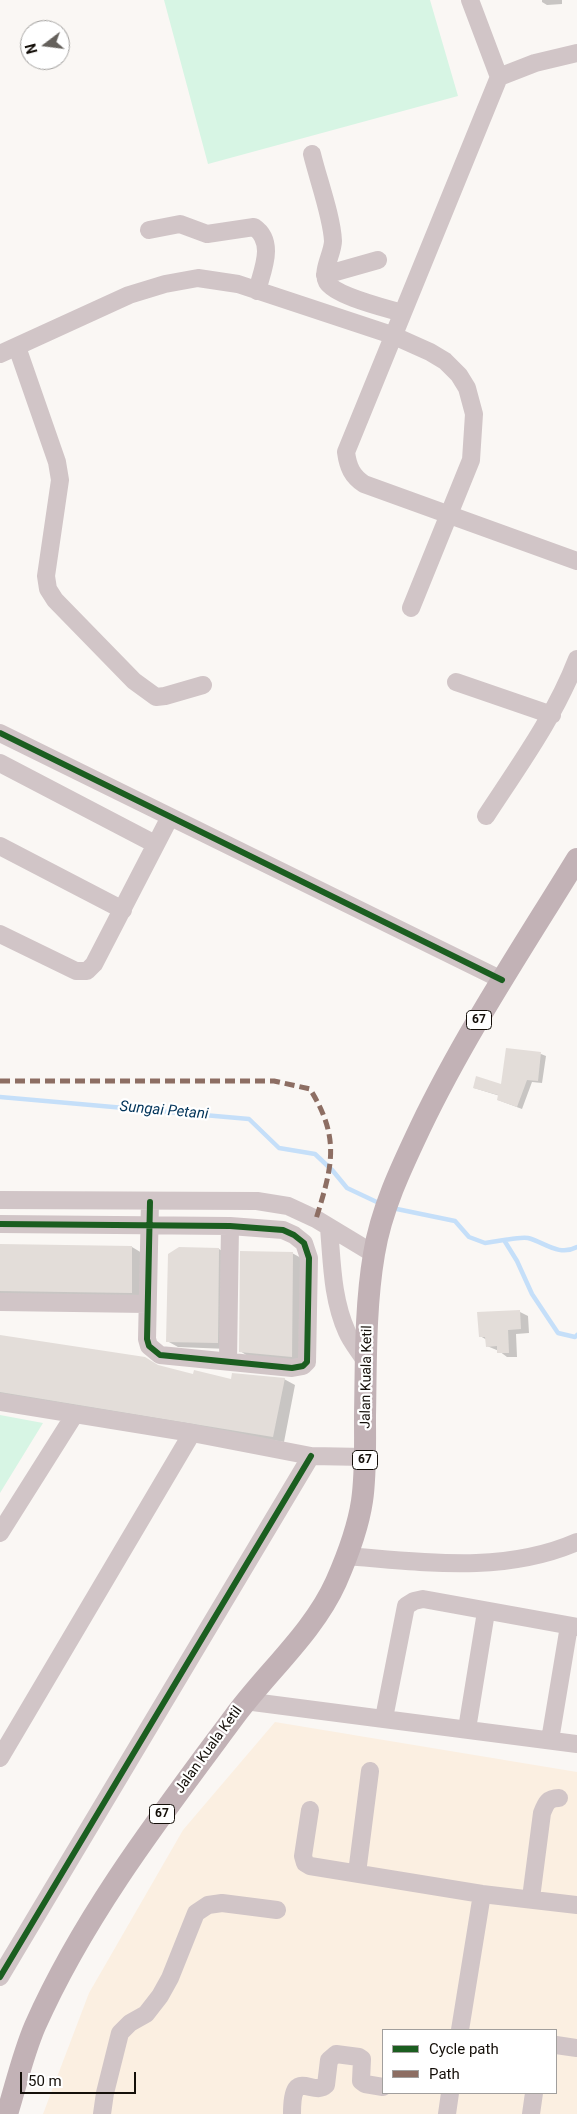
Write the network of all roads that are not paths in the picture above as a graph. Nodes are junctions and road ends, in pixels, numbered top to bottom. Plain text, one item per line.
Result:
1 (470, 0) edge
2 (577, 53) edge
3 (499, 77) junction
4 (312, 154) dead end
5 (149, 230) dead end
6 (378, 260) dead end
7 (326, 276) junction
8 (257, 291) junction
9 (402, 313) junction
10 (392, 335) junction
11 (17, 347) junction
12 (0, 354) edge
13 (449, 515) junction
14 (577, 561) edge
15 (411, 608) dead end
16 (577, 659) edge
17 (456, 682) dead end
18 (203, 685) dead end
19 (571, 689) edge
20 (552, 715) junction
21 (0, 733) edge
22 (0, 763) edge
23 (486, 816) dead end
24 (170, 817) junction
25 (155, 844) junction
26 (0, 846) edge
27 (577, 859) edge
28 (123, 910) junction
29 (0, 934) edge
30 (502, 980) junction
31 (0, 1200) edge
32 (150, 1202) junction
33 (0, 1224) edge
34 (149, 1226) junction
35 (230, 1226) junction
36 (329, 1228) junction
37 (374, 1254) junction
38 (0, 1302) edge
39 (147, 1304) junction
40 (228, 1362) junction
41 (366, 1362) junction
42 (0, 1402) edge
43 (75, 1414) junction
44 (192, 1433) junction
45 (311, 1456) junction
46 (365, 1457) junction
47 (0, 1533) edge
48 (577, 1542) edge
49 (347, 1556) junction
50 (486, 1612) junction
51 (573, 1626) edge
52 (245, 1701) junction
53 (384, 1718) junction
54 (467, 1729) junction
55 (550, 1740) junction
56 (577, 1744) edge
57 (1, 1754) edge
58 (370, 1771) dead end
59 (559, 1798) dead end
60 (310, 1810) dead end
61 (358, 1873) junction
62 (482, 1894) junction
63 (531, 1898) junction
64 (577, 1905) edge
65 (277, 1910) dead end
66 (0, 1977) edge
67 (460, 2029) edge
68 (557, 2045) edge
69 (577, 2048) edge
70 (382, 2087) edge
71 (450, 2094) edge
72 (534, 2094) edge
73 (7, 2099) edge
74 (102, 2114) edge
75 (292, 2114) edge
76 (447, 2114) edge
77 (531, 2114) edge

1 - 3 street
2 - 3 street
3 - 9 street
4 - 7 street
5 - 8 street
6 - 7 street
7 - 9 street
8 - 10 street
8 - 11 street
9 - 10 street
10 - 13 street
10 - 13 street
11 - 12 street
11 - 18 street
13 - 14 street
13 - 15 street
16 - 19 street
17 - 20 street
19 - 20 street
20 - 23 street
21 - 24 street
22 - 25 street
24 - 25 street
24 - 30 street
25 - 28 street
26 - 28 street
27 - 30 main road, Jalan Kuala Ketil / 67
28 - 29 street
30 - 37 main road, Jalan Kuala Ketil / 67
31 - 32 street
32 - 34 street
32 - 36 street
33 - 34 street
34 - 35 street
34 - 39 street
35 - 40 street
35 - 40 street
36 - 37 street
36 - 41 street
37 - 41 main road, Jalan Kuala Ketil / 67
38 - 39 street
39 - 40 street
41 - 46 main road, Jalan Kuala Ketil / 67
42 - 43 street
43 - 44 street
43 - 47 street
44 - 45 street
44 - 57 street
45 - 46 street
45 - 66 street
46 - 49 main road, Jalan Kuala Ketil / 67
48 - 49 street
49 - 52 main road, Jalan Kuala Ketil / 67
50 - 51 street
50 - 53 street
50 - 54 street
51 - 55 street
52 - 53 street
52 - 73 main road, Jalan Kuala Ketil / 67
53 - 54 street
54 - 55 street
55 - 56 street
58 - 61 street
59 - 63 street
60 - 61 street
61 - 62 street
62 - 63 street
62 - 67 street
63 - 64 street
65 - 74 street
68 - 69 street
70 - 75 street
71 - 76 street
72 - 77 street

